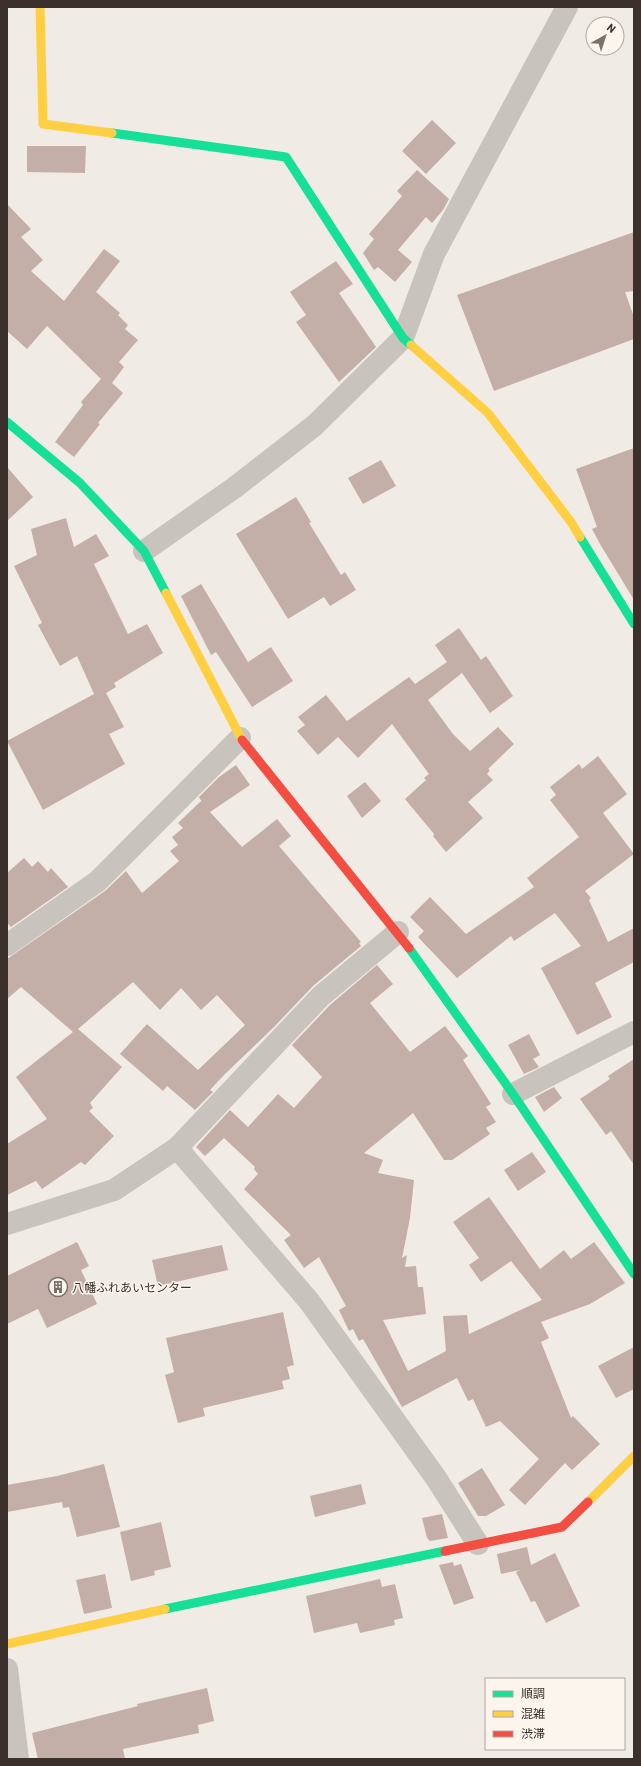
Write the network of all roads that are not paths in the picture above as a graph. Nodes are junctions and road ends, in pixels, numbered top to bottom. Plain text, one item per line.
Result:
1 (40, 7) edge
2 (567, 7) edge
3 (403, 338) junction
4 (7, 422) edge
5 (144, 551) junction
6 (634, 624) edge
7 (240, 738) junction
8 (398, 932) junction
9 (7, 945) edge
10 (634, 1032) edge
11 (513, 1094) junction
12 (177, 1148) junction
13 (7, 1224) edge
14 (634, 1274) edge
15 (634, 1456) edge
16 (478, 1544) junction
17 (7, 1644) edge
18 (7, 1669) edge
19 (18, 1759) edge

1 - 3 street
2 - 3 street
3 - 5 street
3 - 6 street
4 - 5 street
5 - 7 street
7 - 8 street
7 - 9 street
8 - 11 street
8 - 12 street
10 - 11 street
11 - 14 street
12 - 13 street
12 - 16 street
15 - 16 street
16 - 17 street
18 - 19 street

